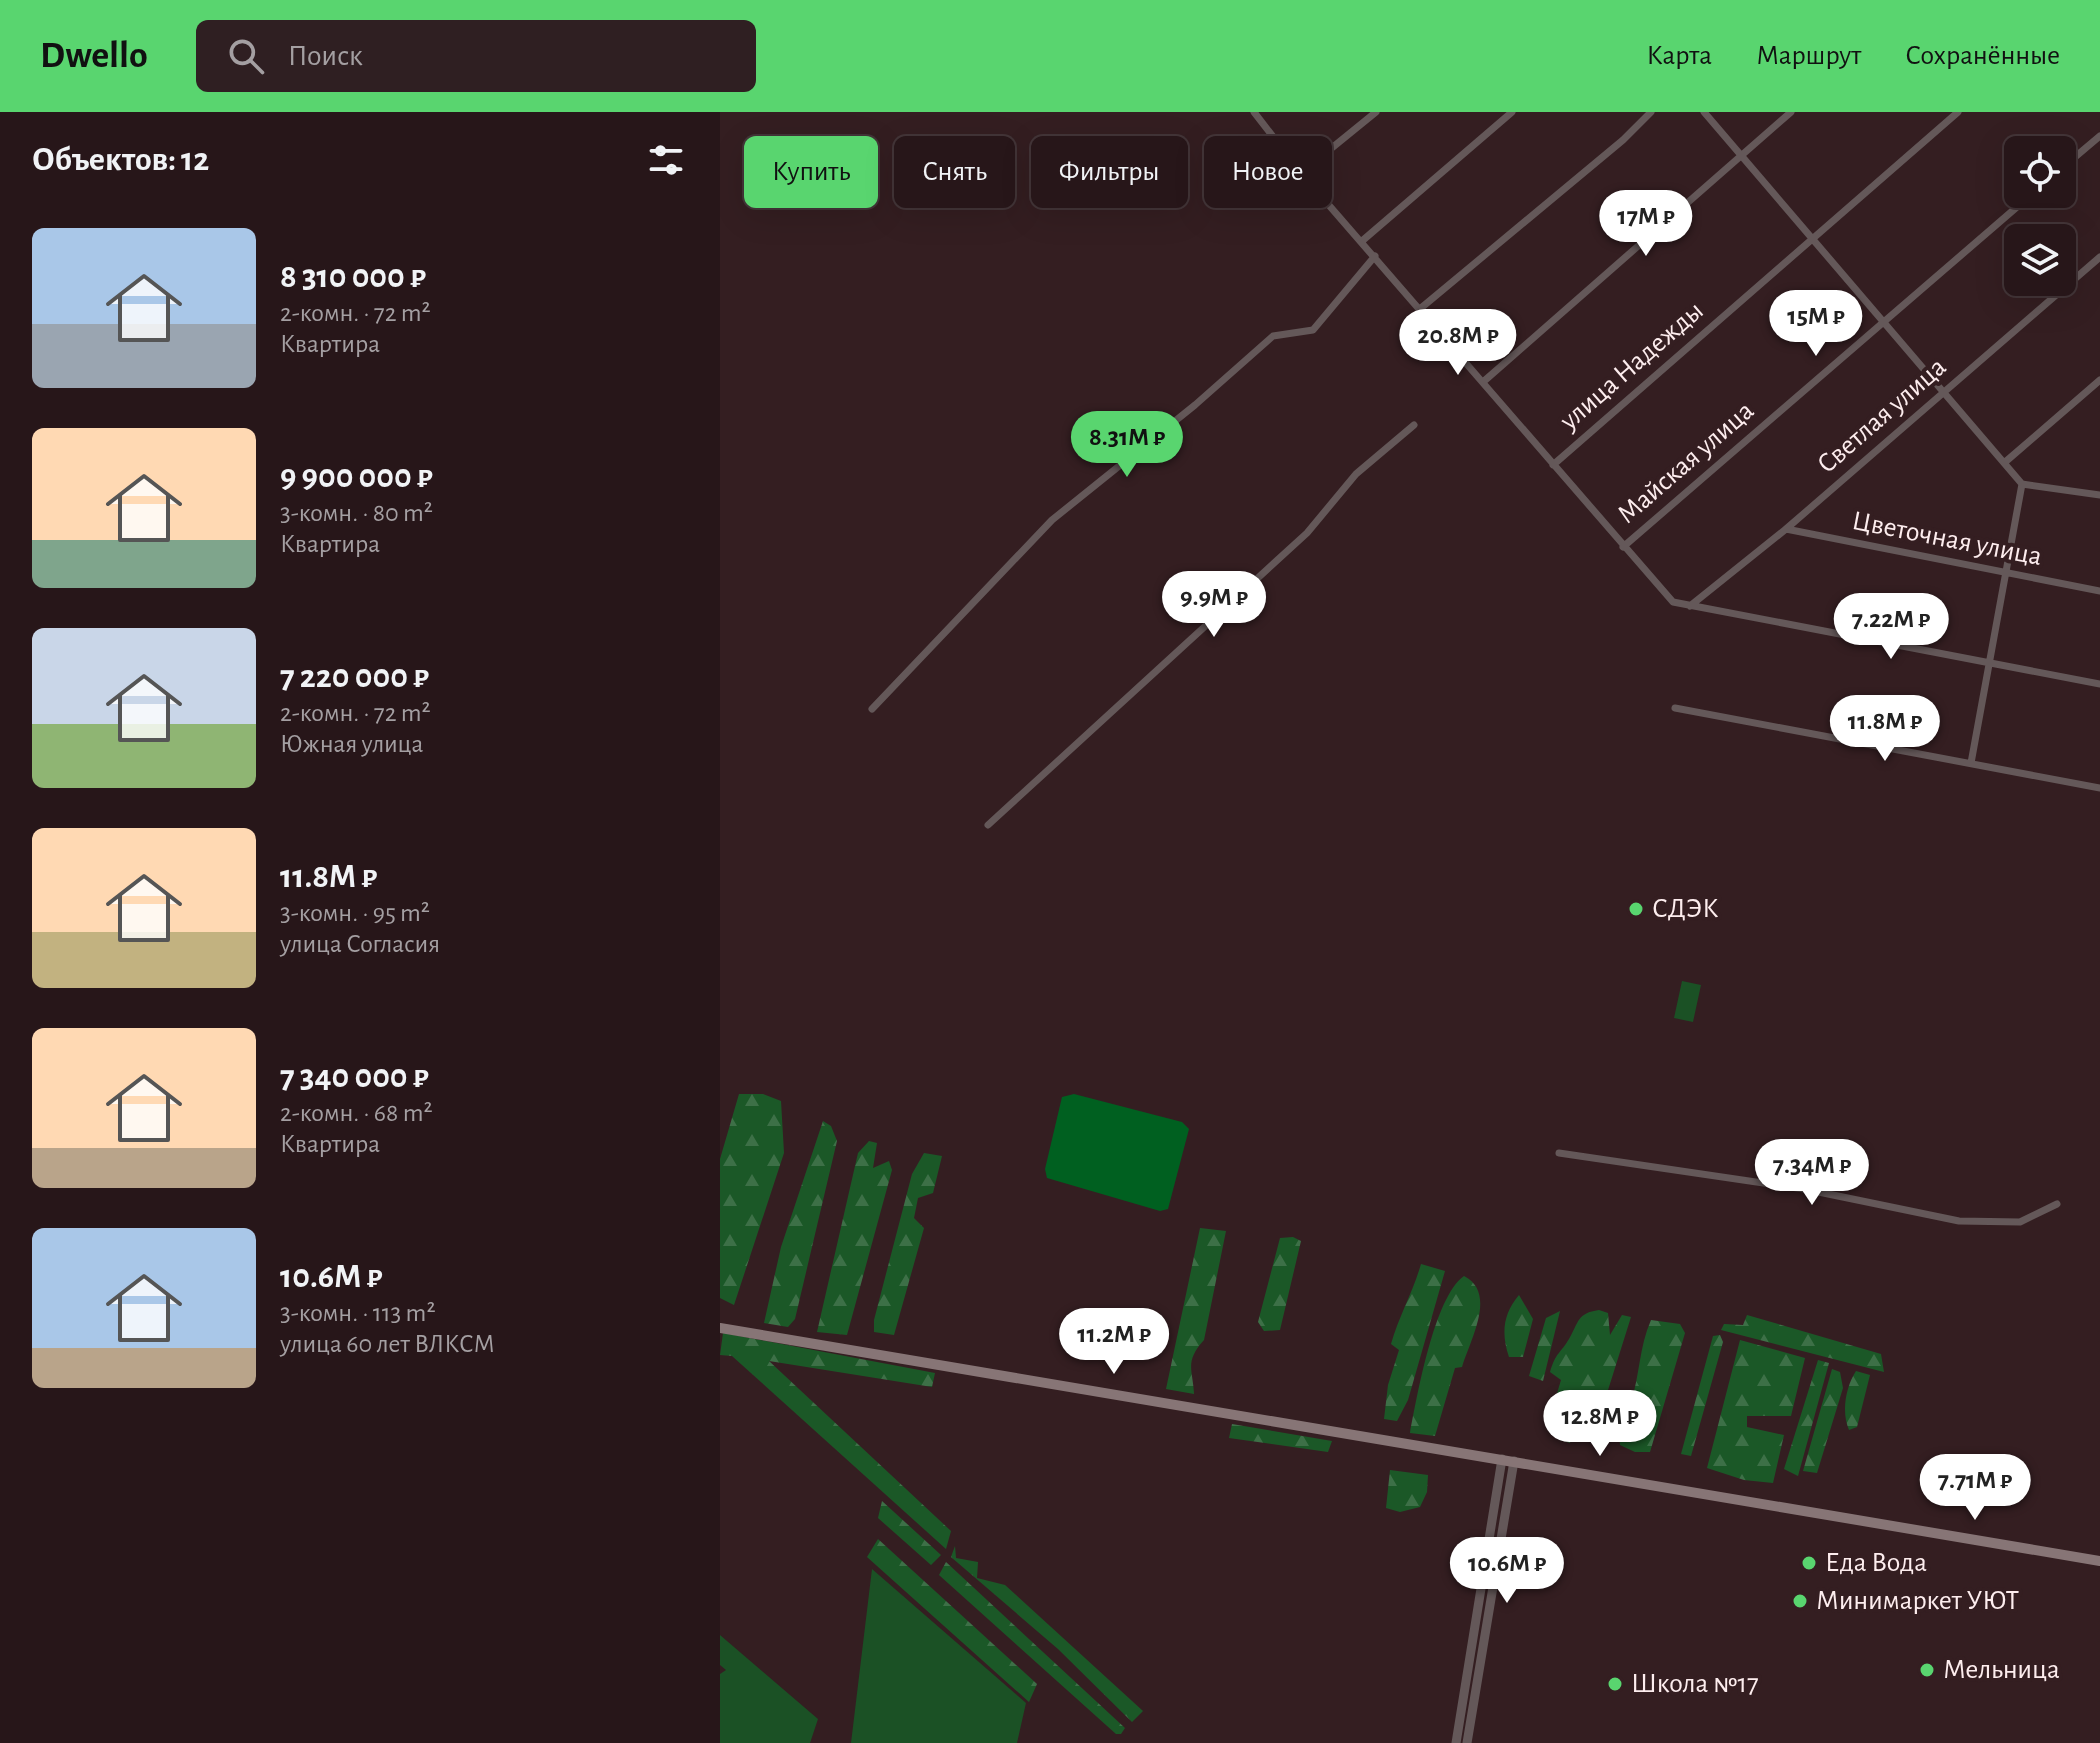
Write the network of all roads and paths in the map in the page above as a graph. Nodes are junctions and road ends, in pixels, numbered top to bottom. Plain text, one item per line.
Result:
1 (1254, 112) edge
2 (1376, 112) edge
3 (1512, 112) edge
4 (1651, 112) edge
5 (1704, 112) edge
6 (1791, 112) edge
7 (1958, 112) edge
8 (1272, 136) edge
9 (2100, 136) edge
10 (1332, 148) edge
11 (1742, 155) junction
12 (2076, 156) edge
13 (1332, 208) edge
14 (2015, 208) edge
15 (1811, 237) junction
16 (1362, 241) junction
17 (1375, 256) junction
18 (2100, 257) edge
19 (1421, 308) junction
20 (1884, 319) junction
21 (2100, 380) edge
22 (1483, 382) junction
23 (1943, 392) junction
24 (1414, 425) dead end
25 (2004, 463) junction
26 (1553, 465) junction
27 (2022, 484) junction
28 (2100, 495) edge
29 (1786, 529) junction
30 (1623, 547) junction
31 (2005, 573) junction
32 (2100, 591) edge
33 (1690, 606) junction
34 (1991, 664) junction
35 (2100, 684) edge
36 (1675, 708) dead end
37 (872, 709) dead end
38 (1971, 763) junction
39 (2100, 788) edge
40 (988, 825) dead end
41 (1559, 1153) dead end
42 (2057, 1204) dead end
43 (720, 1328) edge
44 (1502, 1459) junction
45 (1514, 1461) junction
46 (2100, 1561) edge
47 (1456, 1743) edge
48 (1467, 1743) edge

1 - 8 street
2 - 10 street
3 - 16 street
4 - 19 street
5 - 11 street
6 - 11 street
7 - 15 street, улица Надежды
9 - 12 street
11 - 15 street
11 - 22 street
13 - 16 street
14 - 20 street, Майская улица
15 - 20 street
15 - 26 street, улица Надежды
16 - 17 street
17 - 19 street
17 - 37 street
18 - 23 street, Светлая улица
19 - 22 street
20 - 23 street
20 - 30 street, Майская улица
21 - 25 street
22 - 26 street
23 - 25 street
23 - 29 street, Светлая улица
24 - 40 street
25 - 27 street
26 - 30 street
27 - 28 street
27 - 31 street
29 - 31 street, Цветочная улица
29 - 33 street, Светлая улица
30 - 33 street
31 - 32 street, Цветочная улица
31 - 34 street
33 - 34 street
34 - 35 street
34 - 38 street
36 - 38 street
38 - 39 street
41 - 42 street
43 - 44 main road
44 - 45 main road
44 - 47 street
45 - 46 main road
45 - 48 street

